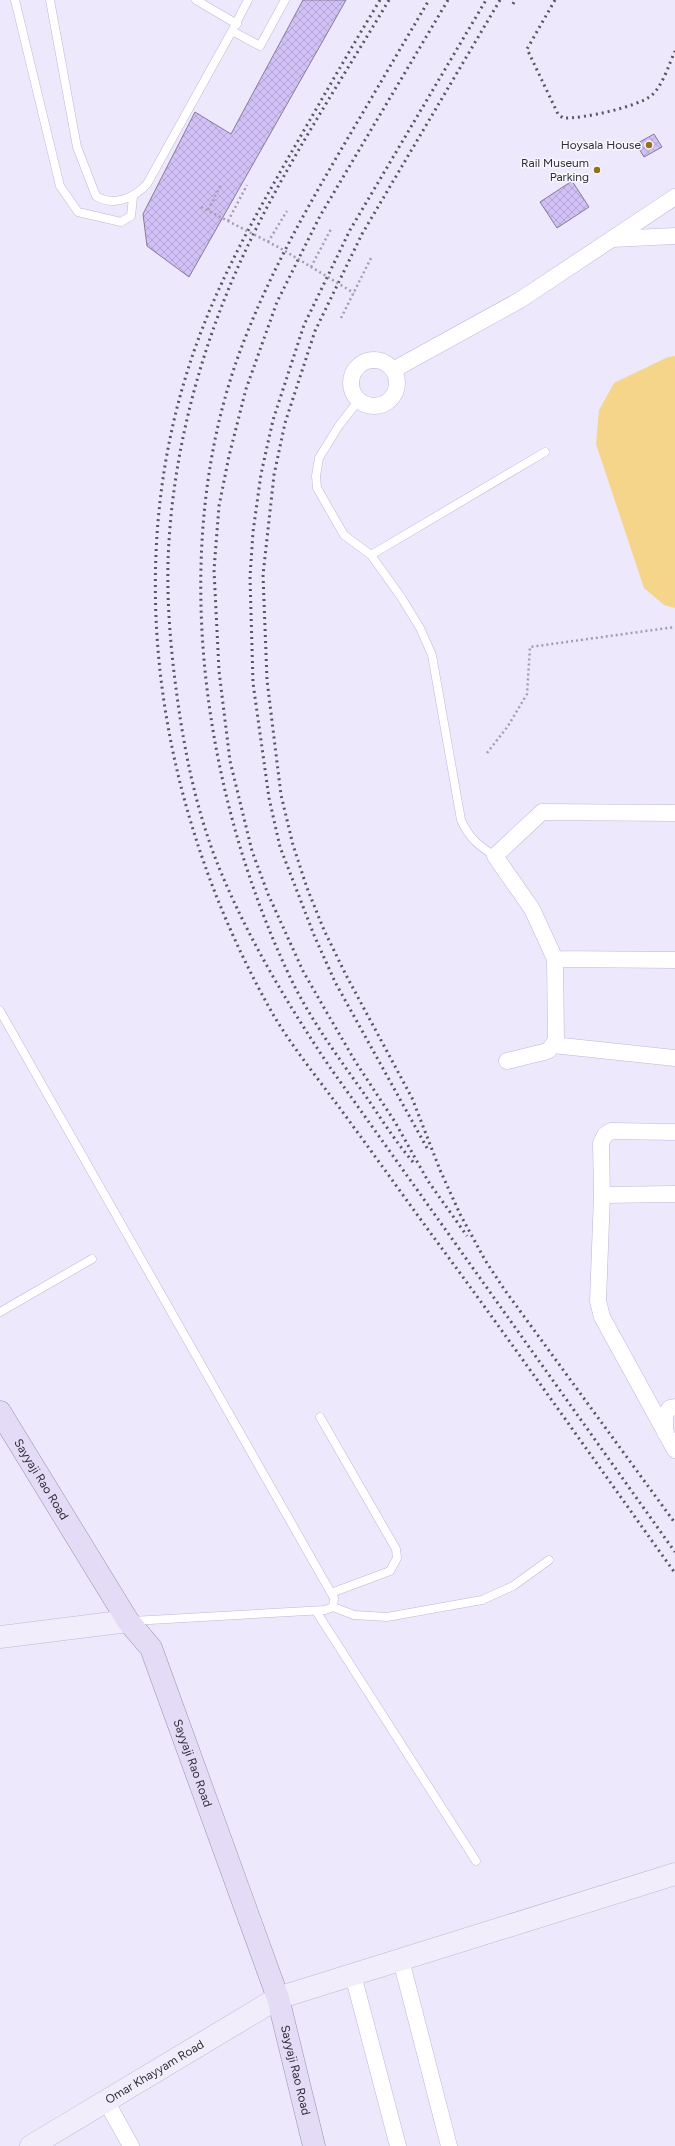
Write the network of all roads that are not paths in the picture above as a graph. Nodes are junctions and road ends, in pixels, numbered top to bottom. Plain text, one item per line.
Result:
1 (15, 0) edge
2 (50, 0) edge
3 (196, 0) edge
4 (248, 0) edge
5 (285, 0) edge
6 (234, 27) junction
7 (133, 197) junction
8 (675, 197) edge
9 (675, 236) edge
10 (612, 239) junction
11 (393, 370) junction
12 (358, 401) junction
13 (545, 452) dead end
14 (371, 555) junction
15 (675, 813) edge
16 (495, 856) junction
17 (555, 959) junction
18 (675, 960) edge
19 (0, 1011) edge
20 (553, 1045) junction
21 (675, 1058) edge
22 (507, 1061) dead end
23 (675, 1132) edge
24 (675, 1194) edge
25 (602, 1195) junction
26 (92, 1259) dead end
27 (0, 1312) edge
28 (675, 1407) edge
29 (0, 1412) edge
30 (320, 1417) dead end
31 (665, 1433) junction
32 (675, 1450) edge
33 (549, 1560) dead end
34 (331, 1593) junction
35 (333, 1606) junction
36 (316, 1611) junction
37 (128, 1621) junction
38 (0, 1637) edge
39 (476, 1861) dead end
40 (675, 1874) edge
41 (401, 1960) junction
42 (353, 1975) junction
43 (278, 1998) junction
44 (106, 2101) junction
45 (31, 2146) edge
46 (131, 2146) edge
47 (314, 2146) edge
48 (398, 2146) edge
49 (449, 2146) edge

1 - 7 lane
2 - 7 lane
3 - 6 lane
4 - 6 lane
5 - 6 lane
6 - 7 lane
8 - 10 street
9 - 10 street
10 - 11 street
11 - 12 street
11 - 12 street
12 - 14 lane
13 - 14 lane
14 - 16 lane
15 - 16 street
16 - 17 street
17 - 18 street
17 - 20 street
19 - 34 lane
20 - 21 street
20 - 22 street
23 - 25 street
24 - 25 street
25 - 31 street
26 - 27 lane
28 - 31 street
29 - 37 main road, Sayyaji Rao Road
30 - 34 lane
31 - 32 street
33 - 35 lane
34 - 35 lane
35 - 36 lane
36 - 37 lane
36 - 39 lane
37 - 38 street
37 - 43 main road, Sayyaji Rao Road
40 - 41 street, Omar Khayyam Road
41 - 42 street, Omar Khayyam Road
41 - 49 street
42 - 43 street, Omar Khayyam Road
42 - 48 street
43 - 44 street, Omar Khayyam Road
43 - 47 main road, Sayyaji Rao Road
44 - 45 street, Omar Khayyam Road
44 - 46 street

